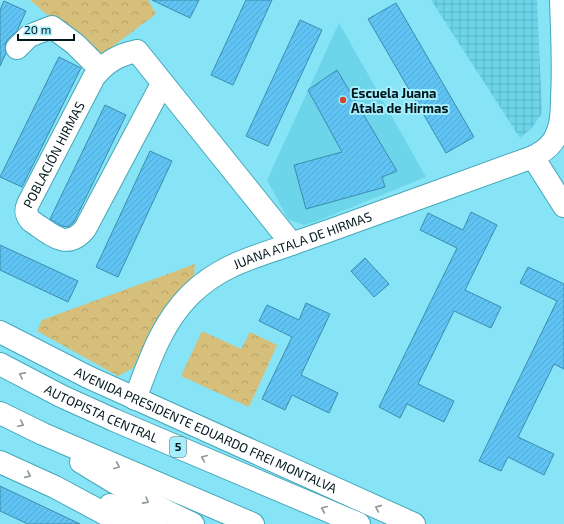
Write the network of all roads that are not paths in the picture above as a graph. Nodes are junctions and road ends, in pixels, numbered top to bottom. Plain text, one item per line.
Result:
1 (561, 0) edge
2 (17, 48) dead end
3 (100, 69) junction
4 (162, 84) junction
5 (563, 87) edge
6 (533, 157) junction
7 (564, 206) edge
8 (292, 244) junction
9 (0, 332) edge
10 (0, 364) edge
11 (135, 399) junction
12 (0, 413) edge
13 (43, 434) junction
14 (0, 462) edge
15 (55, 487) junction
16 (121, 523) edge
17 (156, 524) edge
18 (193, 524) edge
19 (253, 524) edge
20 (359, 524) edge
21 (414, 524) edge

1 - 5 main road, JUANA ATALA DE HIRMAS
2 - 3 main road
3 - 4 main road, POBLACIÓN HIRMAS
3 - 4 main road, POBLACIÓN HIRMAS
4 - 8 main road, POBLACIÓN HIRMAS
5 - 6 main road, JUANA ATALA DE HIRMAS
6 - 7 main road
6 - 8 main road, JUANA ATALA DE HIRMAS
8 - 11 main road, JUANA ATALA DE HIRMAS
9 - 11 main road, AVENIDA PRESIDENTE EDUARDO FREI MONTALVA
20 -> 10 main road, AUTOPISTA CENTRAL / 5
21 -> 11 main road, AVENIDA PRESIDENTE EDUARDO FREI MONTALVA
12 -> 13 main road
13 -> 18 main road
13 -> 19 main road
14 -> 15 main road
15 - 16 main road
15 - 17 main road

